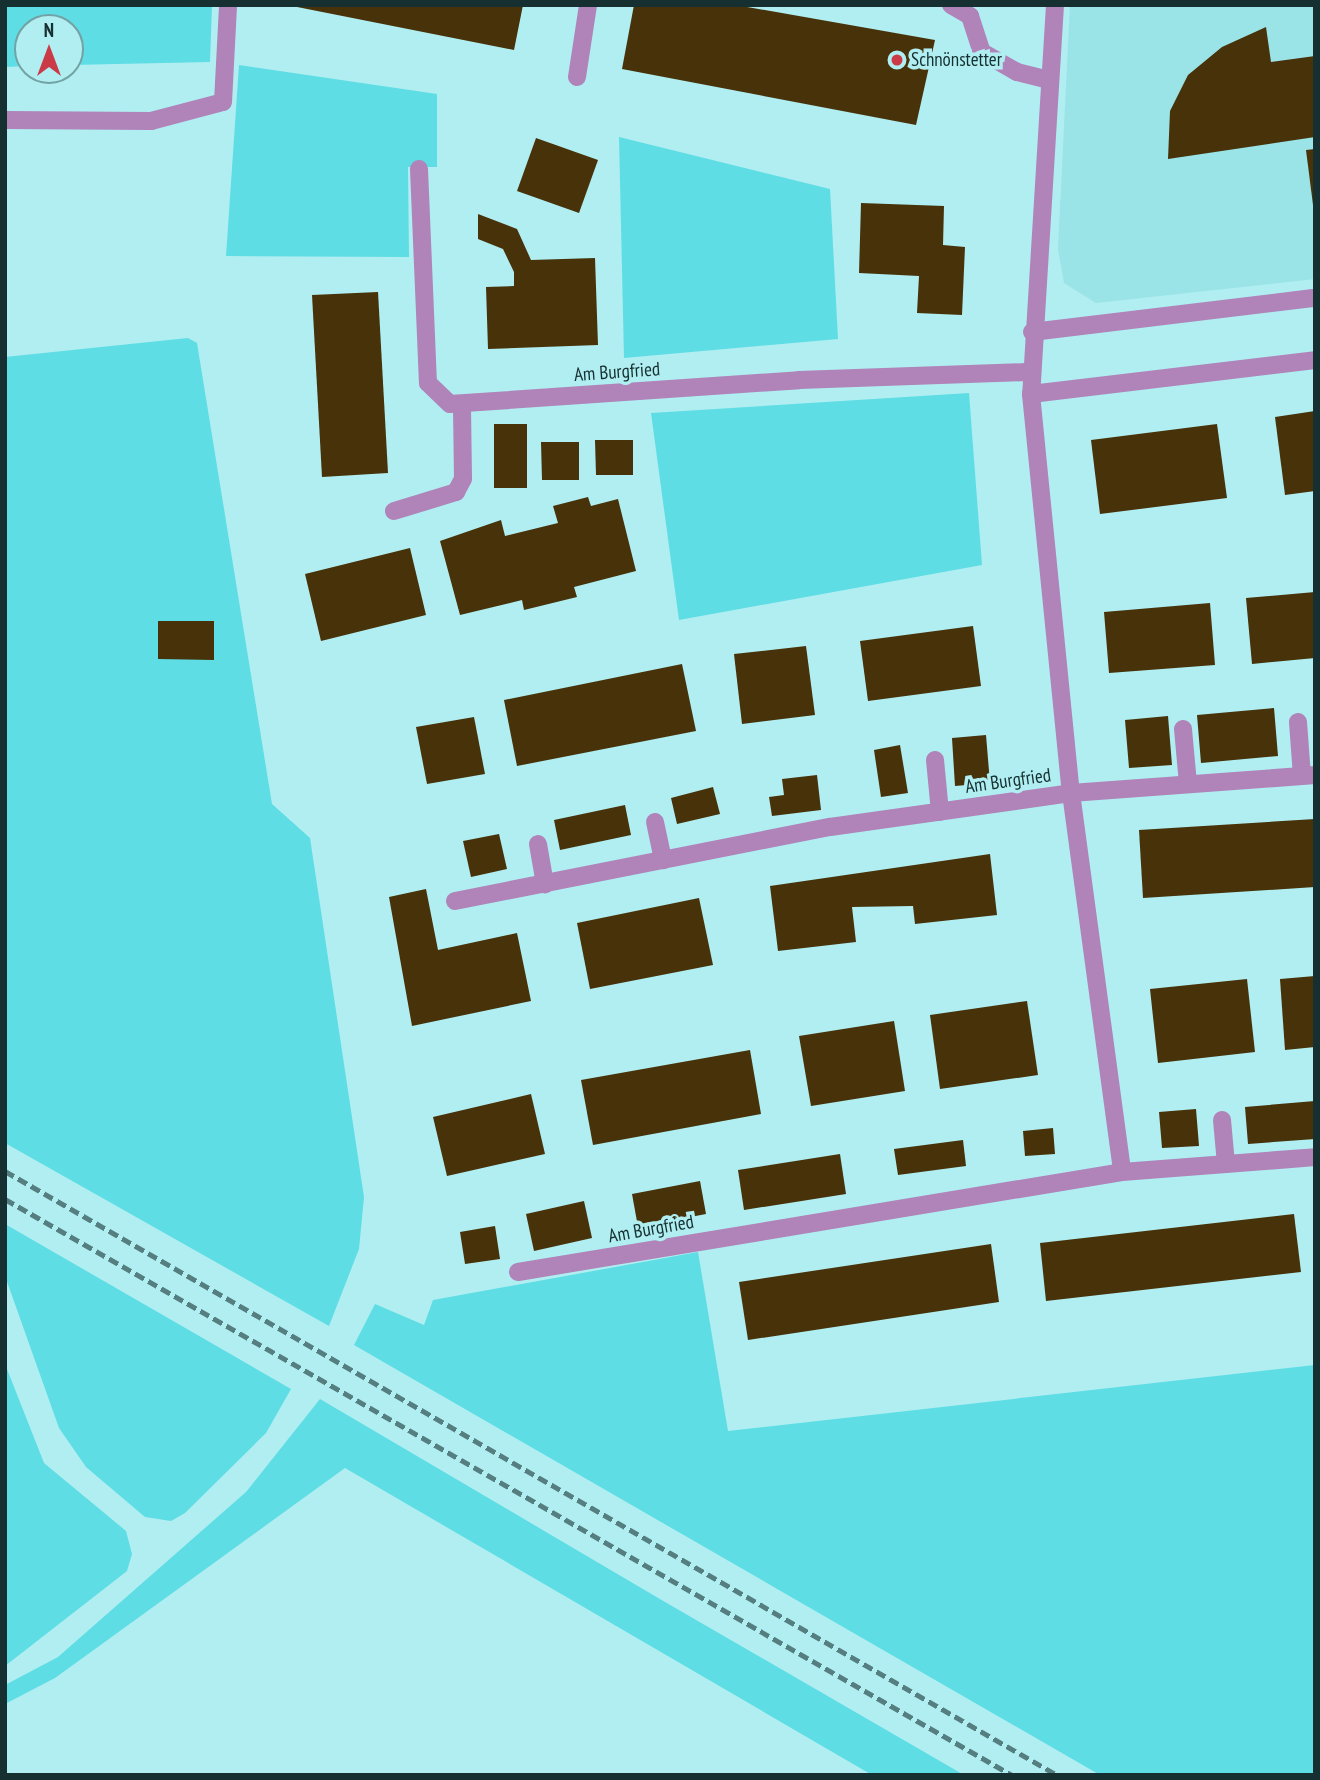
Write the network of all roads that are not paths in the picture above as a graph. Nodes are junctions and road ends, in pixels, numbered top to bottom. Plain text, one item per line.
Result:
1 (228, 5) edge
2 (588, 5) edge
3 (951, 5) edge
4 (1055, 5) edge
5 (577, 77) dead end
6 (1050, 80) junction
7 (5, 120) edge
8 (419, 169) dead end
9 (1315, 298) edge
10 (1032, 331) junction
11 (1315, 360) edge
12 (1032, 372) junction
13 (1031, 394) junction
14 (462, 405) junction
15 (394, 511) dead end
16 (1298, 722) dead end
17 (1183, 729) dead end
18 (935, 760) dead end
19 (1308, 775) edge
20 (1188, 784) junction
21 (1071, 793) junction
22 (940, 812) junction
23 (655, 822) dead end
24 (538, 844) dead end
25 (663, 860) junction
26 (545, 884) junction
27 (455, 901) dead end
28 (1222, 1120) dead end
29 (1315, 1157) edge
30 (1226, 1164) junction
31 (1122, 1172) junction
32 (518, 1272) dead end

1 - 7 street
2 - 5 street
3 - 6 street
4 - 6 street, Am Burgfried
6 - 10 street, Am Burgfried
8 - 14 street
9 - 10 street
10 - 12 street, Am Burgfried
11 - 13 street
12 - 13 street, Am Burgfried
12 - 14 street, Am Burgfried
13 - 21 street, Am Burgfried
14 - 15 street
16 - 19 street
17 - 20 street
18 - 22 street
19 - 20 street, Am Burgfried
20 - 21 street, Am Burgfried
21 - 22 street, Am Burgfried
21 - 31 street, Am Burgfried
22 - 25 street, Am Burgfried
23 - 25 street
24 - 26 street
25 - 26 street, Am Burgfried
26 - 27 street, Am Burgfried
28 - 30 street
29 - 30 street, Am Burgfried
30 - 31 street, Am Burgfried
31 - 32 street, Am Burgfried

